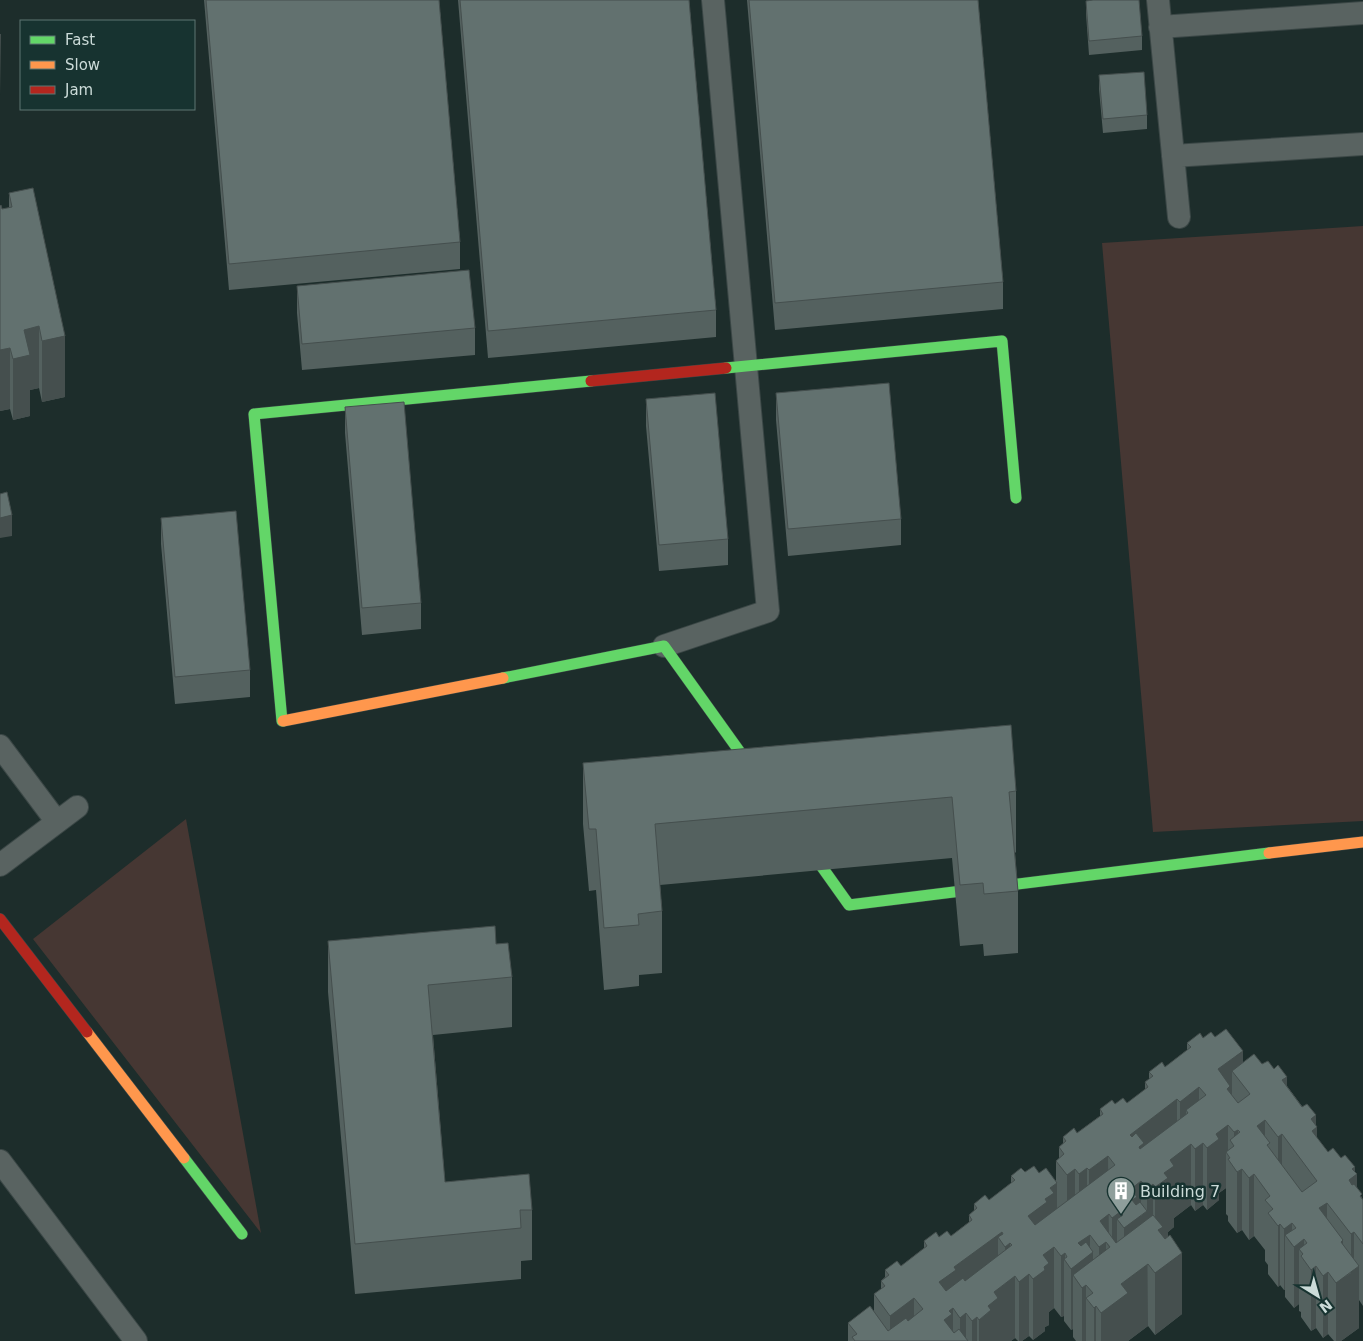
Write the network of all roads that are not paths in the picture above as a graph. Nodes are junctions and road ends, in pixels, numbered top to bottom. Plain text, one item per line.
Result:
1 (712, 0) edge
2 (1158, 0) edge
3 (1363, 13) edge
4 (1160, 27) junction
5 (1363, 144) edge
6 (1173, 156) junction
7 (1180, 217) dead end
8 (746, 366) junction
9 (1016, 498) dead end
10 (664, 646) junction
11 (0, 746) edge
12 (769, 793) edge
13 (77, 807) dead end
14 (57, 822) junction
15 (798, 833) edge
16 (1363, 842) edge
17 (0, 865) edge
18 (0, 919) edge
19 (0, 1161) edge
20 (242, 1234) dead end
21 (136, 1341) edge

1 - 8 street
2 - 4 street
3 - 4 street
4 - 6 street
5 - 6 street
6 - 7 street
8 - 9 street
8 - 10 street
8 - 10 street
10 - 12 street
11 - 14 street
13 - 14 street
14 - 17 street
15 - 16 street
18 - 20 street
19 - 21 street

